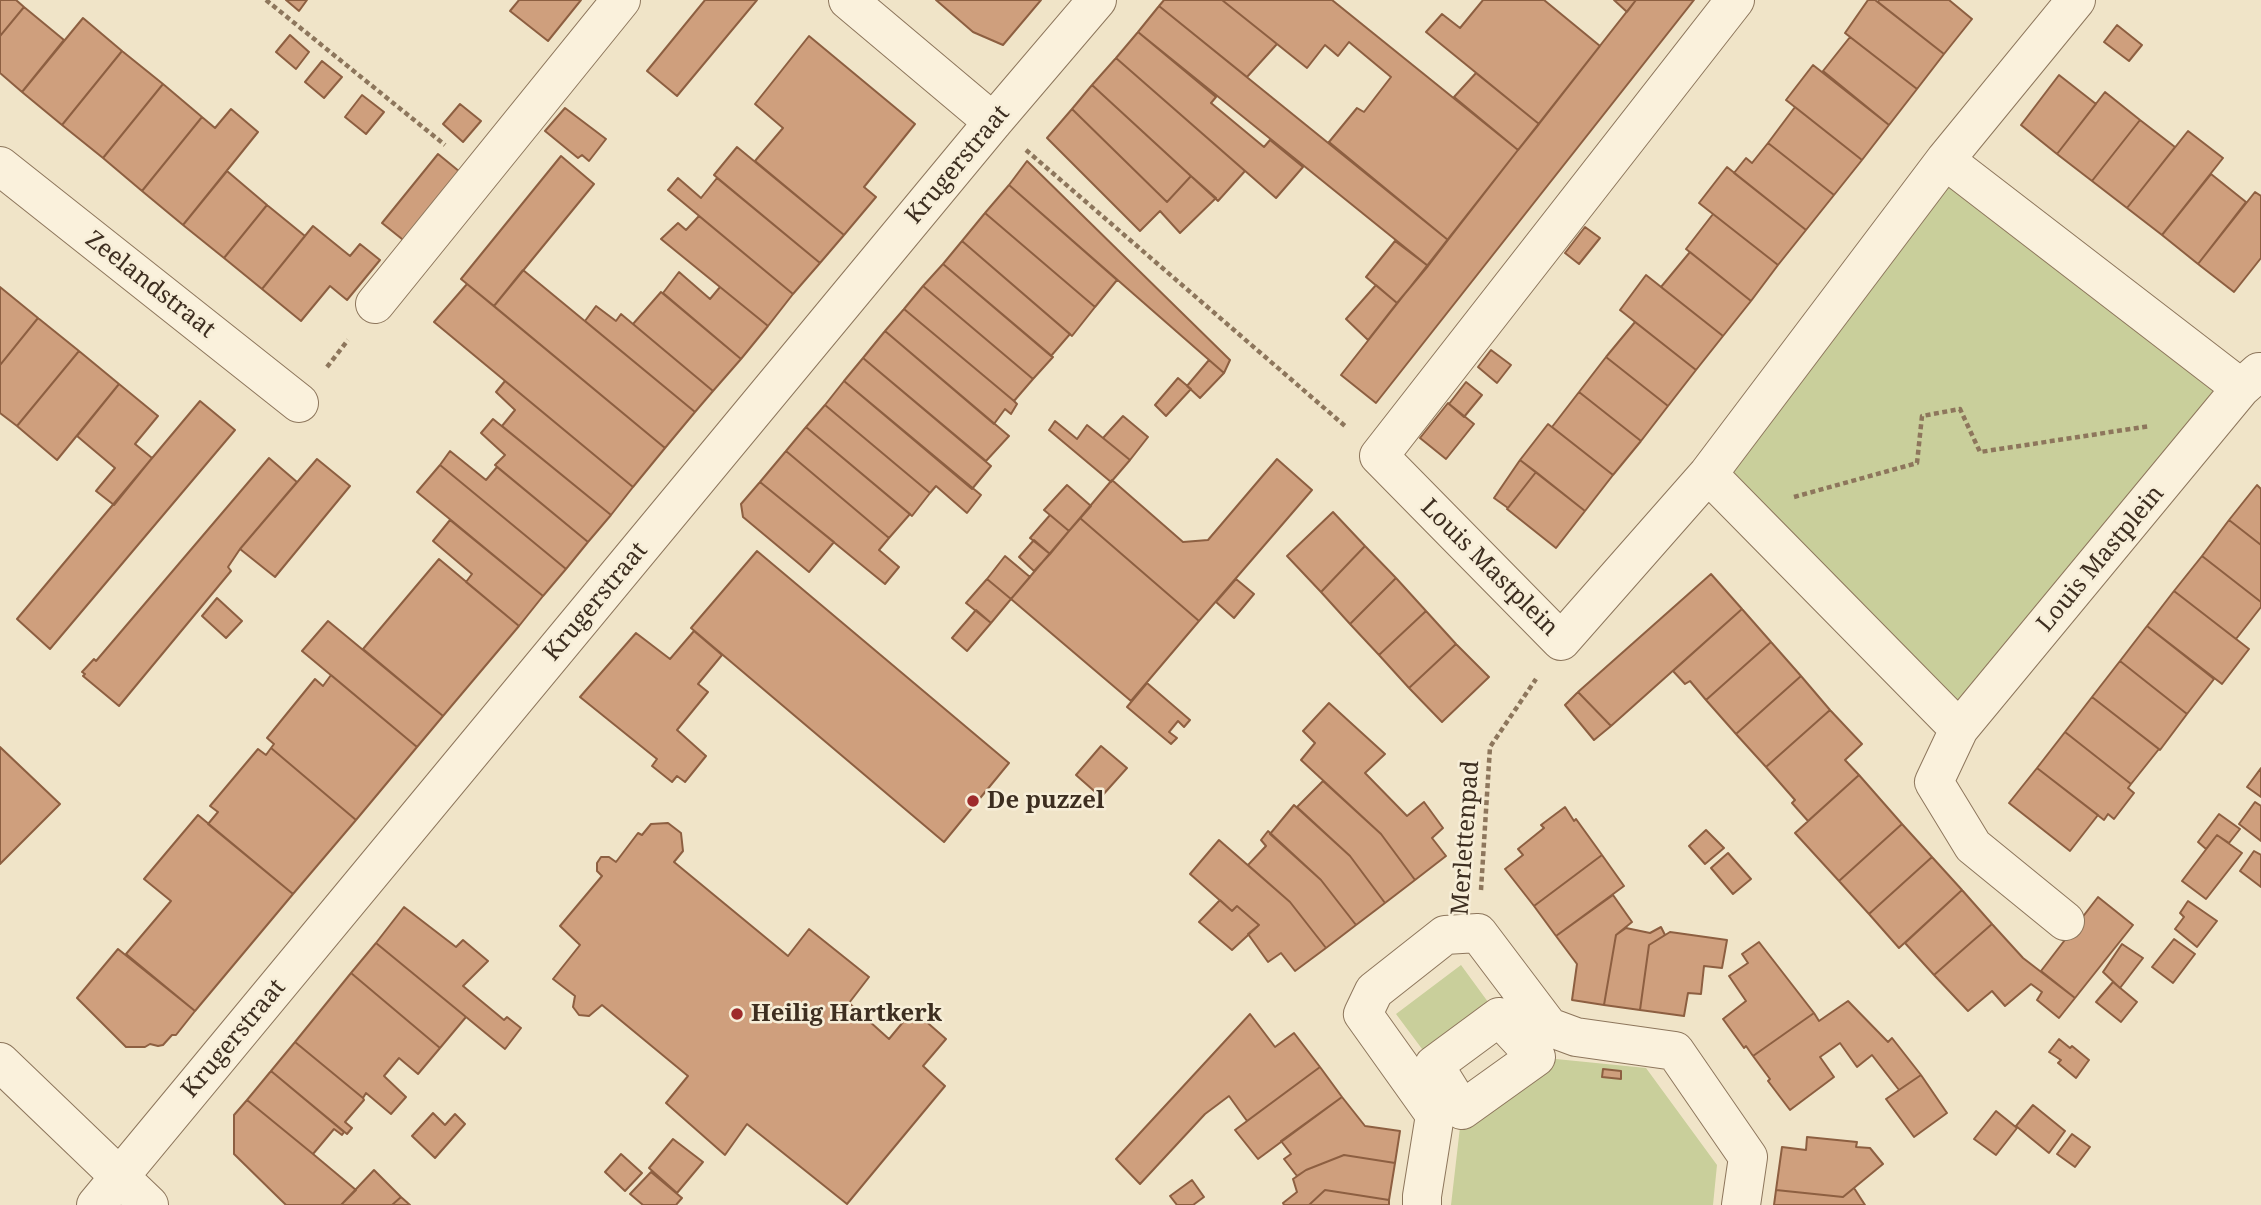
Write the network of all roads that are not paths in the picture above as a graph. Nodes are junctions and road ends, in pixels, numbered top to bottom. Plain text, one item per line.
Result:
1 (621, 0) edge
2 (848, 0) edge
3 (1097, 0) edge
4 (1735, 0) edge
5 (2059, 6) edge
6 (993, 122) junction
7 (1945, 160) junction
8 (0, 166) edge
9 (376, 304) road end
10 (2241, 391) edge
11 (299, 403) road end
12 (1708, 474) junction
13 (1959, 729) junction
14 (2065, 922) dead end
15 (0, 1062) edge
16 (120, 1176) junction
17 (96, 1205) edge
18 (149, 1205) edge
19 (1422, 1205) edge
20 (1741, 1205) edge

1 - 9 street
2 - 6 street
3 - 6 street, Krugerstraat
4 - 12 street, Louis Mastplein
5 - 7 street, Louis Mastplein
6 - 16 street, Krugerstraat
7 - 10 street
7 - 12 street, Louis Mastplein
8 - 11 street, Zeelandstraat
10 - 13 street, Louis Mastplein
12 - 13 street
13 - 14 street, Louis Mastplein
15 - 16 street
16 - 17 street, Krugerstraat
16 - 18 street
19 - 20 street

